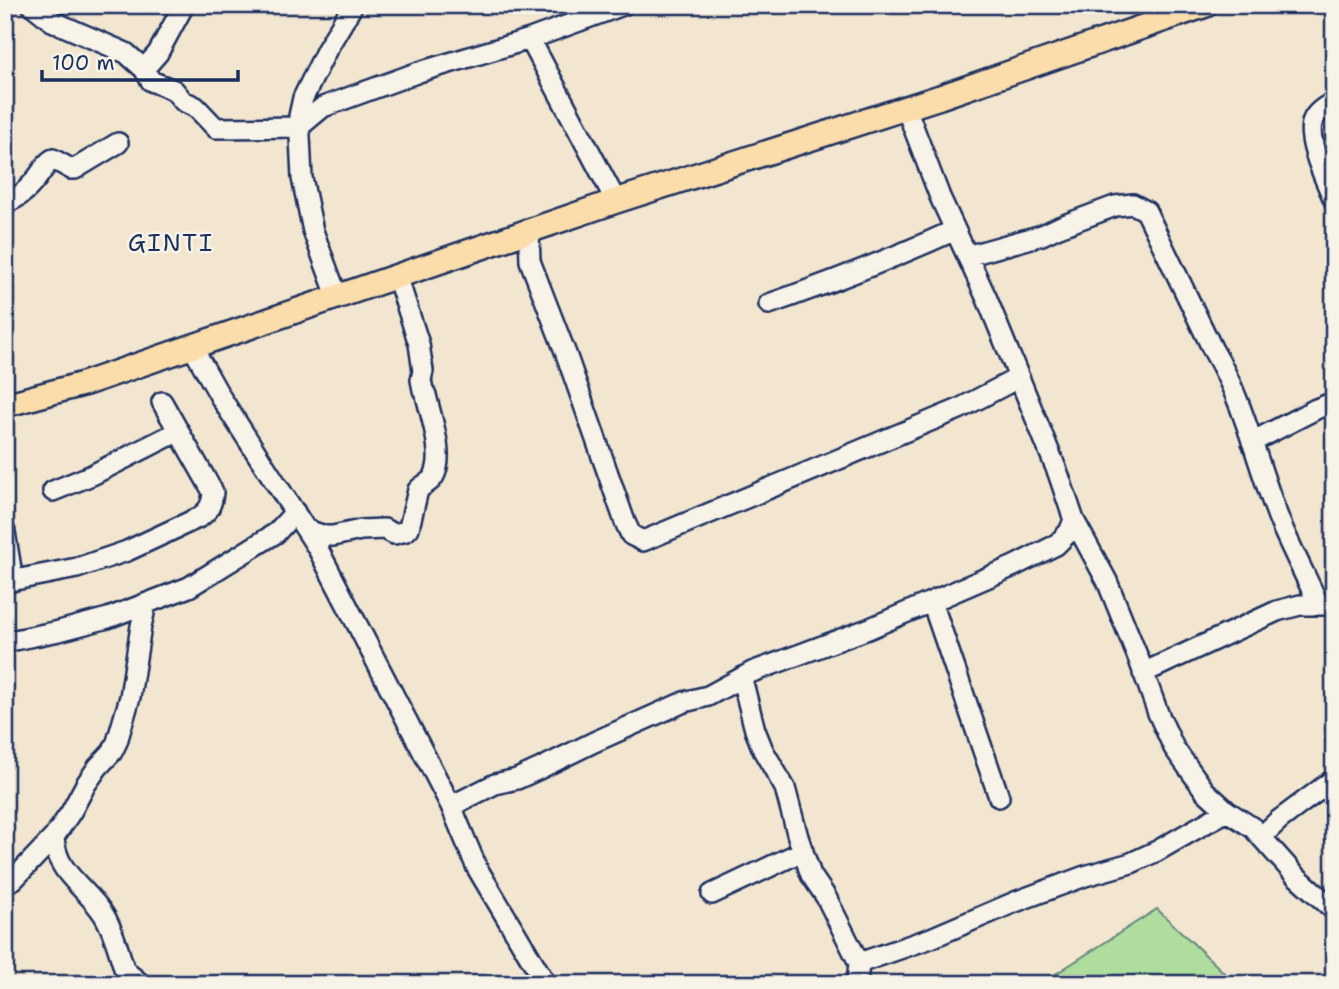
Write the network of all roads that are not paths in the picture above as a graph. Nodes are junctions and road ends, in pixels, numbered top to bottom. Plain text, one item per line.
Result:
1 (32, 5) edge
2 (184, 5) edge
3 (353, 5) edge
4 (623, 5) edge
5 (1206, 5) edge
6 (530, 39) junction
7 (145, 69) junction
8 (303, 98) junction
9 (1334, 102) edge
10 (323, 107) junction
11 (906, 108) junction
12 (299, 127) junction
13 (118, 144) dead end
14 (5, 197) edge
15 (1334, 200) edge
16 (616, 201) junction
17 (955, 230) junction
18 (529, 232) junction
19 (967, 256) junction
20 (397, 275) junction
21 (337, 296) junction
22 (769, 304) dead end
23 (193, 348) junction
24 (1018, 378) junction
25 (162, 402) dead end
26 (1334, 402) edge
27 (5, 405) edge
28 (179, 431) junction
29 (1252, 442) junction
30 (53, 491) dead end
31 (295, 512) junction
32 (1073, 520) junction
33 (307, 530) junction
34 (5, 532) edge
35 (9, 582) edge
36 (932, 602) junction
37 (1326, 604) edge
38 (146, 605) junction
39 (5, 642) edge
40 (1143, 673) junction
41 (742, 679) junction
42 (1334, 779) edge
43 (999, 797) dead end
44 (451, 806) junction
45 (1227, 811) junction
46 (54, 837) junction
47 (1261, 837) junction
48 (803, 851) junction
49 (5, 883) edge
50 (712, 894) dead end
51 (1334, 910) edge
52 (859, 963) junction
53 (141, 984) edge
54 (547, 984) edge
55 (857, 984) edge

1 - 7 street
2 - 7 street
3 - 8 street
4 - 6 street
5 - 11 main road
6 - 10 street
6 - 16 street
7 - 12 street
8 - 10 street
8 - 12 street
9 - 15 street
10 - 12 street
11 - 16 main road
11 - 17 street
12 - 21 street
13 - 14 street
16 - 18 main road
17 - 19 street
17 - 22 street
18 - 20 main road
18 - 24 street
19 - 24 street
19 - 29 street
20 - 21 main road
20 - 33 street
21 - 23 main road
23 - 27 main road
23 - 31 street
24 - 32 street
25 - 28 street
26 - 29 street
28 - 30 street
28 - 35 street
29 - 37 street
31 - 33 street
31 - 38 street
32 - 36 street
32 - 40 street
33 - 44 street
34 - 35 street
36 - 41 street
36 - 43 street
37 - 40 street
38 - 39 street
38 - 46 street
40 - 45 street
41 - 44 street
41 - 48 street
42 - 47 street
44 - 54 street
45 - 47 street
45 - 52 street
46 - 49 street
46 - 53 street
47 - 51 street
48 - 50 street
48 - 52 street
52 - 55 street

